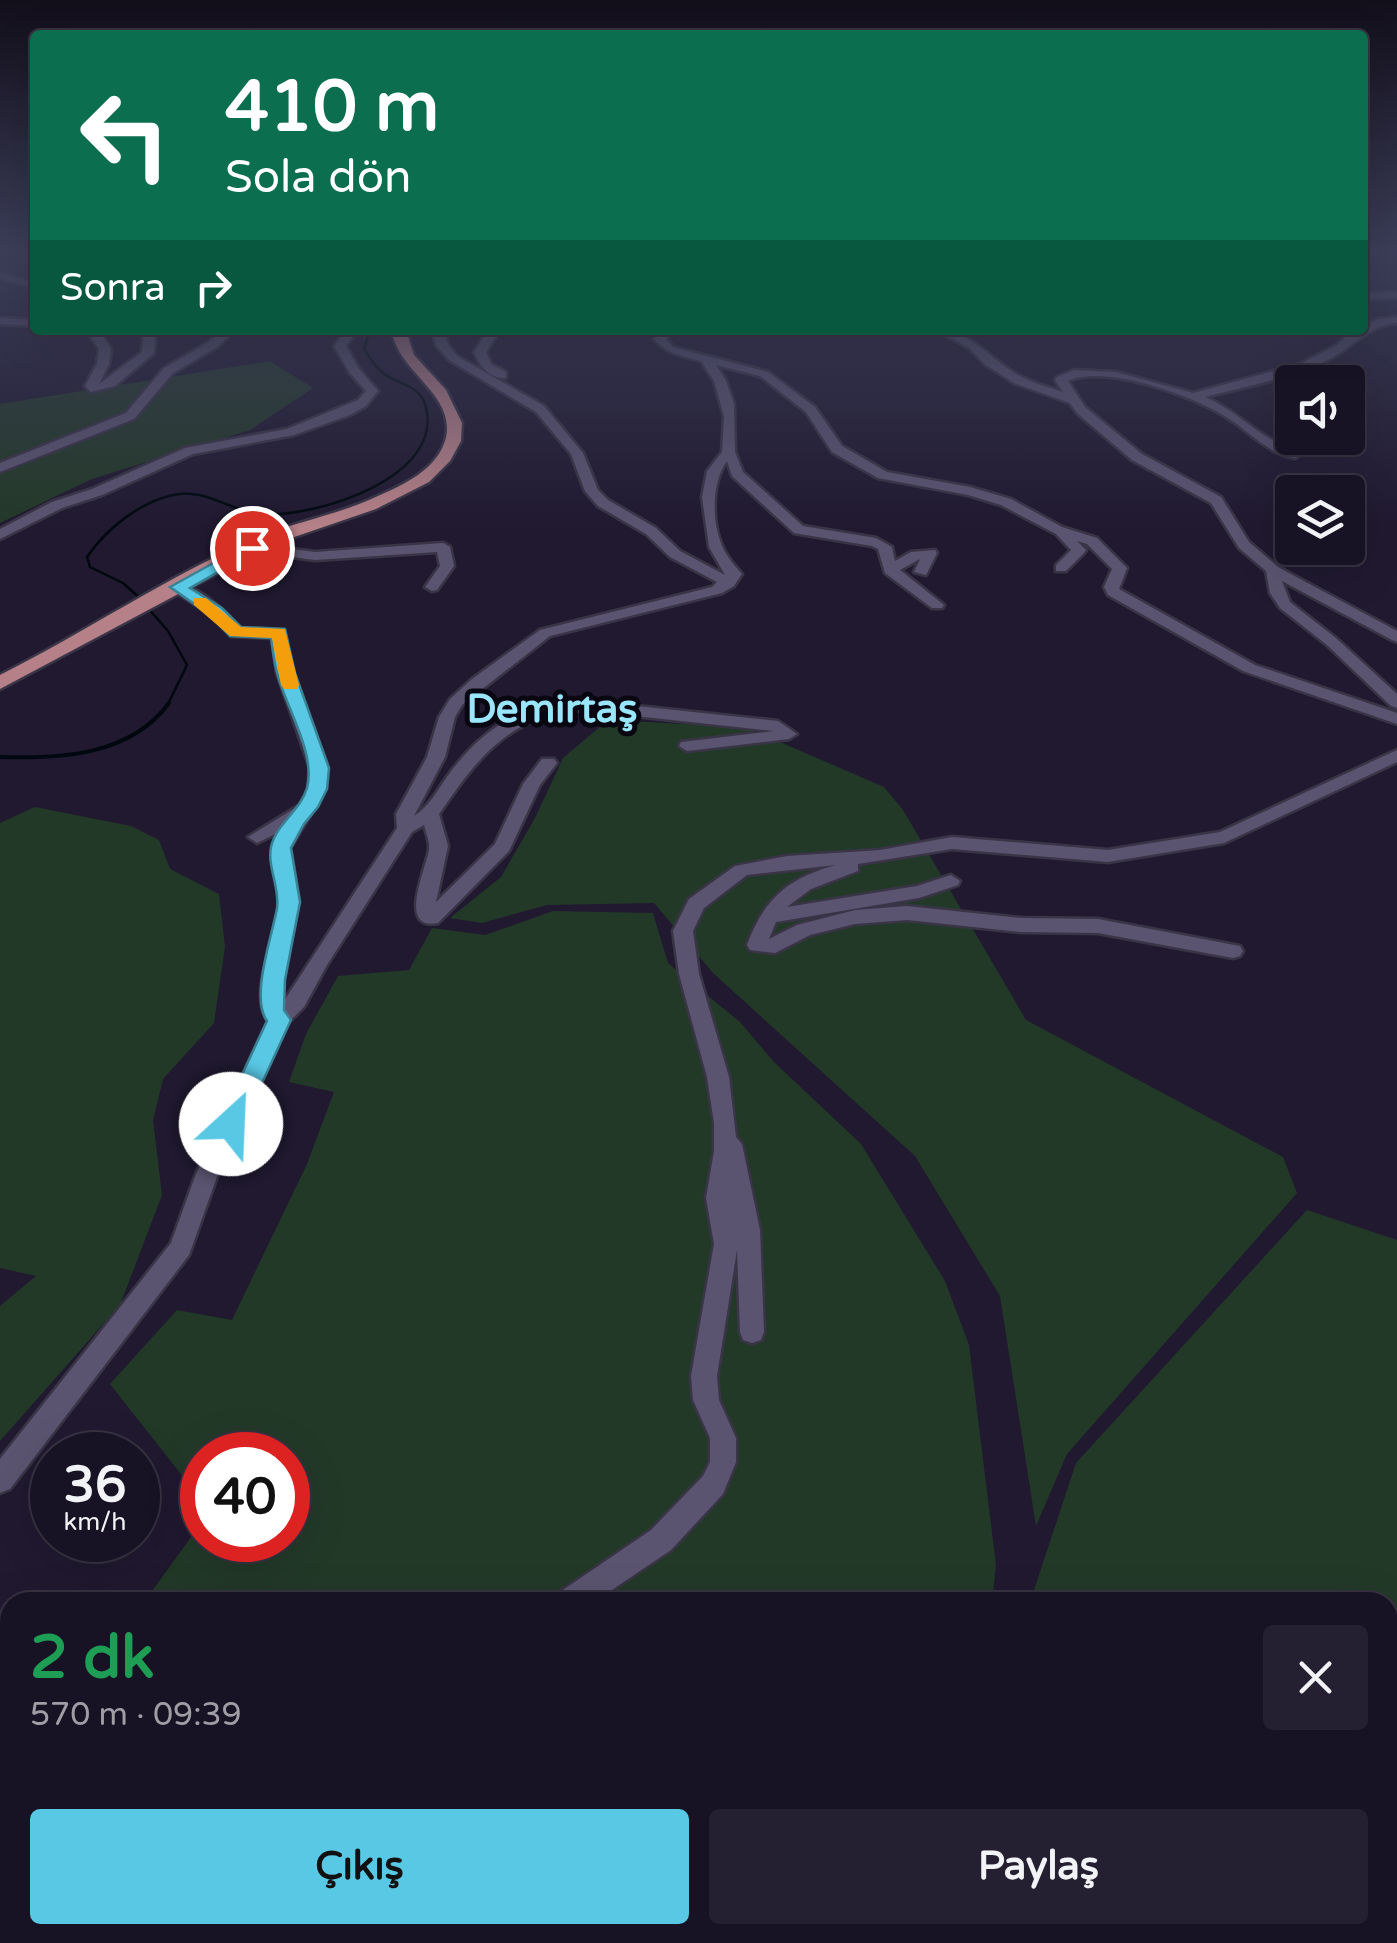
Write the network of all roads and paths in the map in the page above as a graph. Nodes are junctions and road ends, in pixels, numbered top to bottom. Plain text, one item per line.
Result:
1 (105, 346) edge
2 (149, 346) edge
3 (214, 346) edge
4 (340, 346) edge
5 (402, 346) edge
6 (445, 346) edge
7 (484, 346) edge
8 (667, 346) edge
9 (972, 346) edge
10 (1346, 346) edge
11 (706, 360) junction
12 (504, 385) junction
13 (1194, 396) junction
14 (1076, 401) junction
15 (1275, 449) edge
16 (728, 453) junction
17 (0, 468) edge
18 (1057, 530) junction
19 (0, 535) edge
20 (252, 548) junction
21 (1061, 568) dead end
22 (890, 570) junction
23 (1273, 570) junction
24 (921, 572) dead end
25 (729, 583) junction
26 (178, 587) junction
27 (432, 587) dead end
28 (936, 605) dead end
29 (1397, 637) edge
30 (0, 683) edge
31 (1397, 703) edge
32 (1397, 720) edge
33 (687, 746) dead end
34 (1397, 755) edge
35 (548, 762) dead end
36 (308, 807) junction
37 (430, 814) junction
38 (406, 828) junction
39 (257, 836) dead end
40 (880, 856) junction
41 (951, 881) dead end
42 (768, 917) junction
43 (1233, 951) dead end
44 (279, 1020) junction
45 (724, 1123) junction
46 (752, 1332) dead end
47 (0, 1480) edge
48 (585, 1592) edge

1 - 2 street
3 - 17 street
4 - 19 street
5 - 20 main road
6 - 12 street
7 - 12 street
8 - 11 street
9 - 14 street
10 - 13 street
11 - 16 street
11 - 18 street
12 - 25 street
13 - 14 street
13 - 15 street
14 - 23 street
16 - 22 street
16 - 25 street
18 - 21 street
18 - 32 street
20 - 26 main road
20 - 27 street
22 - 24 street
22 - 28 street
23 - 29 street
23 - 31 street
25 - 38 street
26 - 30 main road
26 - 36 street
33 - 37 street
34 - 40 street
35 - 37 street
36 - 39 street
36 - 44 street
37 - 38 street
38 - 44 street
40 - 42 street
40 - 45 street
41 - 42 street
42 - 43 street
44 - 47 street
45 - 46 street
45 - 48 street

